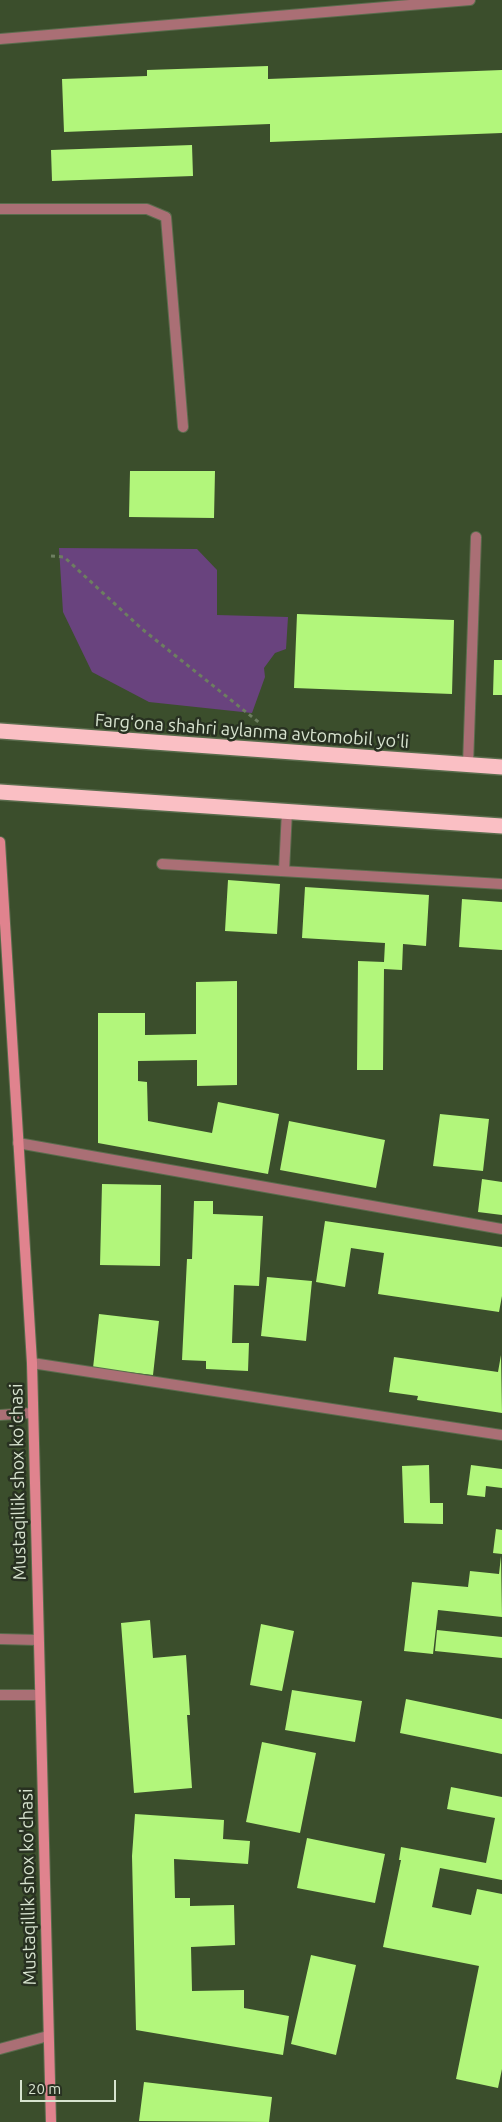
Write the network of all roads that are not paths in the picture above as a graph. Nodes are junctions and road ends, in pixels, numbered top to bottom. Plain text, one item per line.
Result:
1 (470, 0) edge
2 (0, 40) edge
3 (0, 209) edge
4 (183, 427) dead end
5 (476, 537) dead end
6 (0, 731) edge
7 (468, 765) junction
8 (502, 767) edge
9 (0, 792) edge
10 (287, 811) junction
11 (502, 826) edge
12 (0, 842) edge
13 (162, 864) dead end
14 (284, 871) junction
15 (502, 884) edge
16 (18, 1143) junction
17 (502, 1229) edge
18 (32, 1363) junction
19 (32, 1413) junction
20 (0, 1415) edge
21 (502, 1435) edge
22 (0, 1639) edge
23 (38, 1640) junction
24 (40, 1694) junction
25 (0, 1695) edge
26 (48, 2036) junction
27 (0, 2049) edge
28 (51, 2122) edge

1 - 2 lane
3 - 4 lane
5 - 7 lane
6 - 7 highway, Fargʻona shahri aylanma avtomobil yoʻli
7 - 8 highway, Fargʻona shahri aylanma avtomobil yoʻli
9 - 10 highway
10 - 11 highway
10 - 14 lane
12 - 16 main road, Mustaqillik shox ko'chasi
13 - 14 lane
14 - 15 lane
16 - 17 lane
16 - 18 main road, Mustaqillik shox ko'chasi
18 - 19 main road, Mustaqillik shox ko'chasi
18 - 21 lane
19 - 20 lane
19 - 23 main road, Mustaqillik shox ko'chasi
22 - 23 lane
23 - 24 main road, Mustaqillik shox ko'chasi
24 - 25 lane
24 - 26 main road, Mustaqillik shox ko'chasi
26 - 27 lane
26 - 28 main road, Mustaqillik shox ko'chasi

